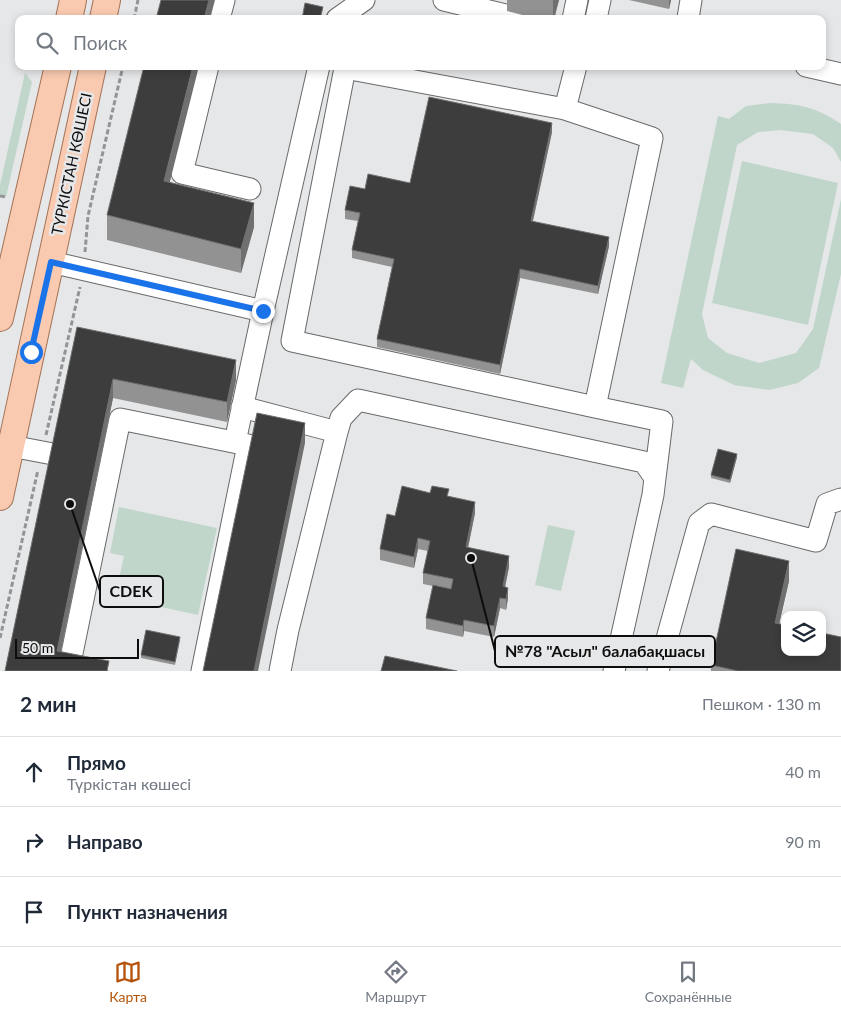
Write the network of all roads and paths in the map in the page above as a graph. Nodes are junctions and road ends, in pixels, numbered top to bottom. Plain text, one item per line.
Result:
1 (73, 0) edge
2 (107, 0) edge
3 (138, 0) edge
4 (224, 0) edge
5 (364, 0) edge
6 (444, 0) edge
7 (577, 0) edge
8 (600, 0) edge
9 (485, 4) edge
10 (70, 15) edge
11 (104, 15) edge
12 (135, 15) edge
13 (220, 15) edge
14 (343, 15) edge
15 (512, 15) edge
16 (573, 15) edge
17 (597, 15) edge
18 (57, 70) edge
19 (92, 70) edge
20 (122, 70) edge
21 (207, 70) edge
22 (318, 70) edge
23 (345, 70) edge
24 (356, 70) edge
25 (575, 70) edge
26 (824, 70) edge
27 (841, 74) edge
28 (566, 109) junction
29 (250, 189) dead end
30 (0, 196) edge
31 (6, 197) dead end
32 (51, 262) junction
33 (84, 270) junction
34 (263, 311) junction
35 (0, 318) edge
36 (242, 407) junction
37 (595, 407) junction
38 (336, 432) junction
39 (235, 442) junction
40 (11, 446) junction
41 (111, 466) junction
42 (655, 478) junction
43 (0, 497) edge
44 (841, 499) edge
45 (83, 671) edge
46 (202, 671) edge
47 (280, 671) edge
48 (614, 671) edge
49 (658, 671) edge

1 - 10 main road
2 - 11 main road
3 - 12 path
4 - 13 lane
5 - 14 lane
6 - 9 lane
7 - 16 lane
8 - 17 lane
9 - 15 lane
18 - 35 main road
19 - 32 main road, ТҮРКІСТАН КӨШЕСІ
20 - 33 path
21 - 29 lane
22 - 34 lane
23 - 37 lane
24 - 28 lane
25 - 28 lane
26 - 27 lane
28 - 37 lane
30 - 31 path
32 - 33 lane
32 - 40 main road, ТҮРКІСТАН КӨШЕСІ
33 - 34 lane
34 - 36 lane
36 - 38 lane
36 - 39 lane
37 - 42 lane
38 - 42 lane
38 - 47 lane
39 - 41 lane
39 - 46 lane
40 - 41 lane
40 - 43 main road, ТҮРКІСТАН КӨШЕСІ
41 - 45 lane
42 - 48 lane
44 - 49 lane

